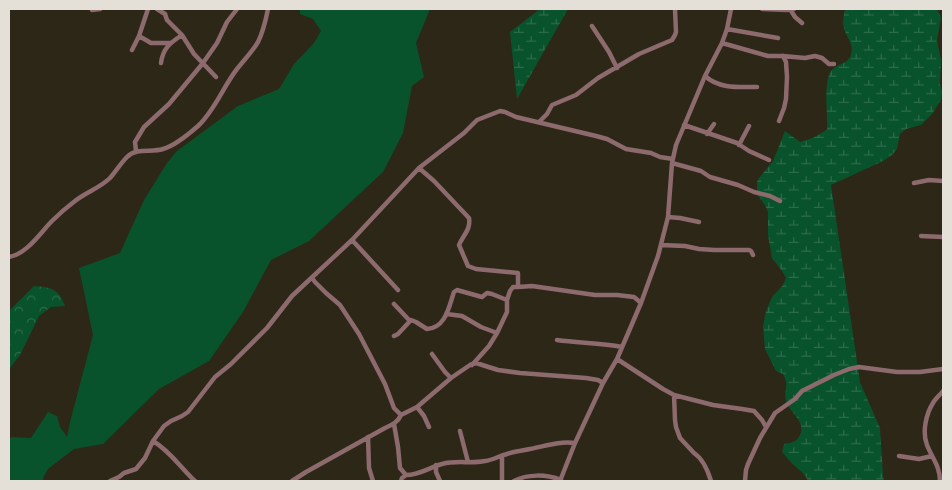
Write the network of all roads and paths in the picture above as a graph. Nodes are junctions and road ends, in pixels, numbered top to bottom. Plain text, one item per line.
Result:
1 (100, 9) edge
2 (148, 9) edge
3 (157, 9) edge
4 (236, 9) edge
5 (268, 9) edge
6 (675, 9) edge
7 (731, 9) edge
8 (762, 9) edge
9 (792, 9) edge
10 (92, 10) edge
11 (802, 23) dead end
12 (592, 26) dead end
13 (726, 29) junction
14 (182, 35) junction
15 (139, 36) junction
16 (778, 38) dead end
17 (170, 43) junction
18 (722, 43) junction
19 (132, 50) dead end
20 (783, 56) junction
21 (161, 63) dead end
22 (203, 63) junction
23 (834, 64) dead end
24 (617, 68) junction
25 (706, 76) junction
26 (216, 77) dead end
27 (757, 87) dead end
28 (778, 121) dead end
29 (539, 122) junction
30 (714, 124) dead end
31 (684, 125) junction
32 (749, 126) dead end
33 (708, 134) junction
34 (739, 145) junction
35 (136, 151) junction
36 (769, 160) dead end
37 (673, 161) junction
38 (419, 168) junction
39 (943, 182) edge
40 (914, 183) dead end
41 (780, 201) dead end
42 (668, 217) junction
43 (699, 222) dead end
44 (921, 236) dead end
45 (943, 237) edge
46 (352, 240) junction
47 (660, 245) junction
48 (753, 255) dead end
49 (9, 257) edge
50 (312, 278) junction
51 (518, 287) junction
52 (398, 290) dead end
53 (507, 300) junction
54 (641, 303) junction
55 (394, 304) dead end
56 (448, 314) junction
57 (410, 321) junction
58 (497, 334) junction
59 (394, 336) dead end
60 (557, 340) dead end
61 (622, 347) junction
62 (432, 354) dead end
63 (617, 359) junction
64 (470, 365) junction
65 (943, 369) edge
66 (451, 378) junction
67 (603, 383) junction
68 (943, 391) edge
69 (674, 395) junction
70 (417, 407) junction
71 (401, 415) junction
72 (394, 424) junction
73 (429, 427) dead end
74 (766, 427) junction
75 (460, 431) dead end
76 (368, 437) junction
77 (153, 441) junction
78 (575, 443) junction
79 (502, 456) junction
80 (899, 456) dead end
81 (932, 456) junction
82 (468, 462) junction
83 (436, 465) junction
84 (406, 475) junction
85 (560, 480) edge
86 (110, 481) edge
87 (195, 481) edge
88 (292, 481) edge
89 (373, 481) edge
90 (401, 481) edge
91 (440, 481) edge
92 (502, 481) edge
93 (514, 481) edge
94 (711, 481) edge
95 (745, 481) edge
96 (940, 481) edge

1 - 10 street
2 - 15 street
3 - 14 street
4 - 22 street
5 - 35 street
6 - 24 street
7 - 13 street
8 - 9 street
9 - 11 street
12 - 24 street
13 - 16 street
13 - 18 street
14 - 17 street
14 - 22 street
15 - 17 street
15 - 19 street
17 - 21 street
18 - 20 street
18 - 25 street
20 - 23 street
20 - 28 street
22 - 26 street
22 - 35 street
24 - 29 street
25 - 27 street
25 - 31 street
29 - 37 street
29 - 38 street
30 - 33 street
31 - 33 street
31 - 37 street
32 - 34 street
33 - 34 street
34 - 36 street
35 - 49 street
37 - 41 street
37 - 42 street
38 - 46 street
38 - 51 street
39 - 40 street
42 - 43 street
42 - 47 street
44 - 45 street
46 - 50 street
46 - 52 street
47 - 48 street
47 - 54 street
50 - 71 street
50 - 77 street
51 - 53 street
51 - 54 street
53 - 56 street
53 - 58 street
54 - 61 street
55 - 57 street
56 - 57 street
56 - 58 street
57 - 59 street
58 - 64 street
60 - 61 street
61 - 63 street
62 - 66 street
63 - 67 street
63 - 69 street
64 - 66 street
64 - 67 street
65 - 74 street
66 - 70 street
67 - 78 street
68 - 81 street
69 - 74 street
69 - 94 street
70 - 71 street
70 - 73 street
71 - 72 street
72 - 76 street
72 - 84 street
74 - 95 street
75 - 82 street
76 - 88 street
76 - 89 street
77 - 86 street
77 - 87 street
78 - 79 street
78 - 85 street
79 - 82 street
79 - 92 street
80 - 81 street
81 - 96 street
82 - 83 street
83 - 84 street
83 - 91 street
84 - 90 street
85 - 93 street

